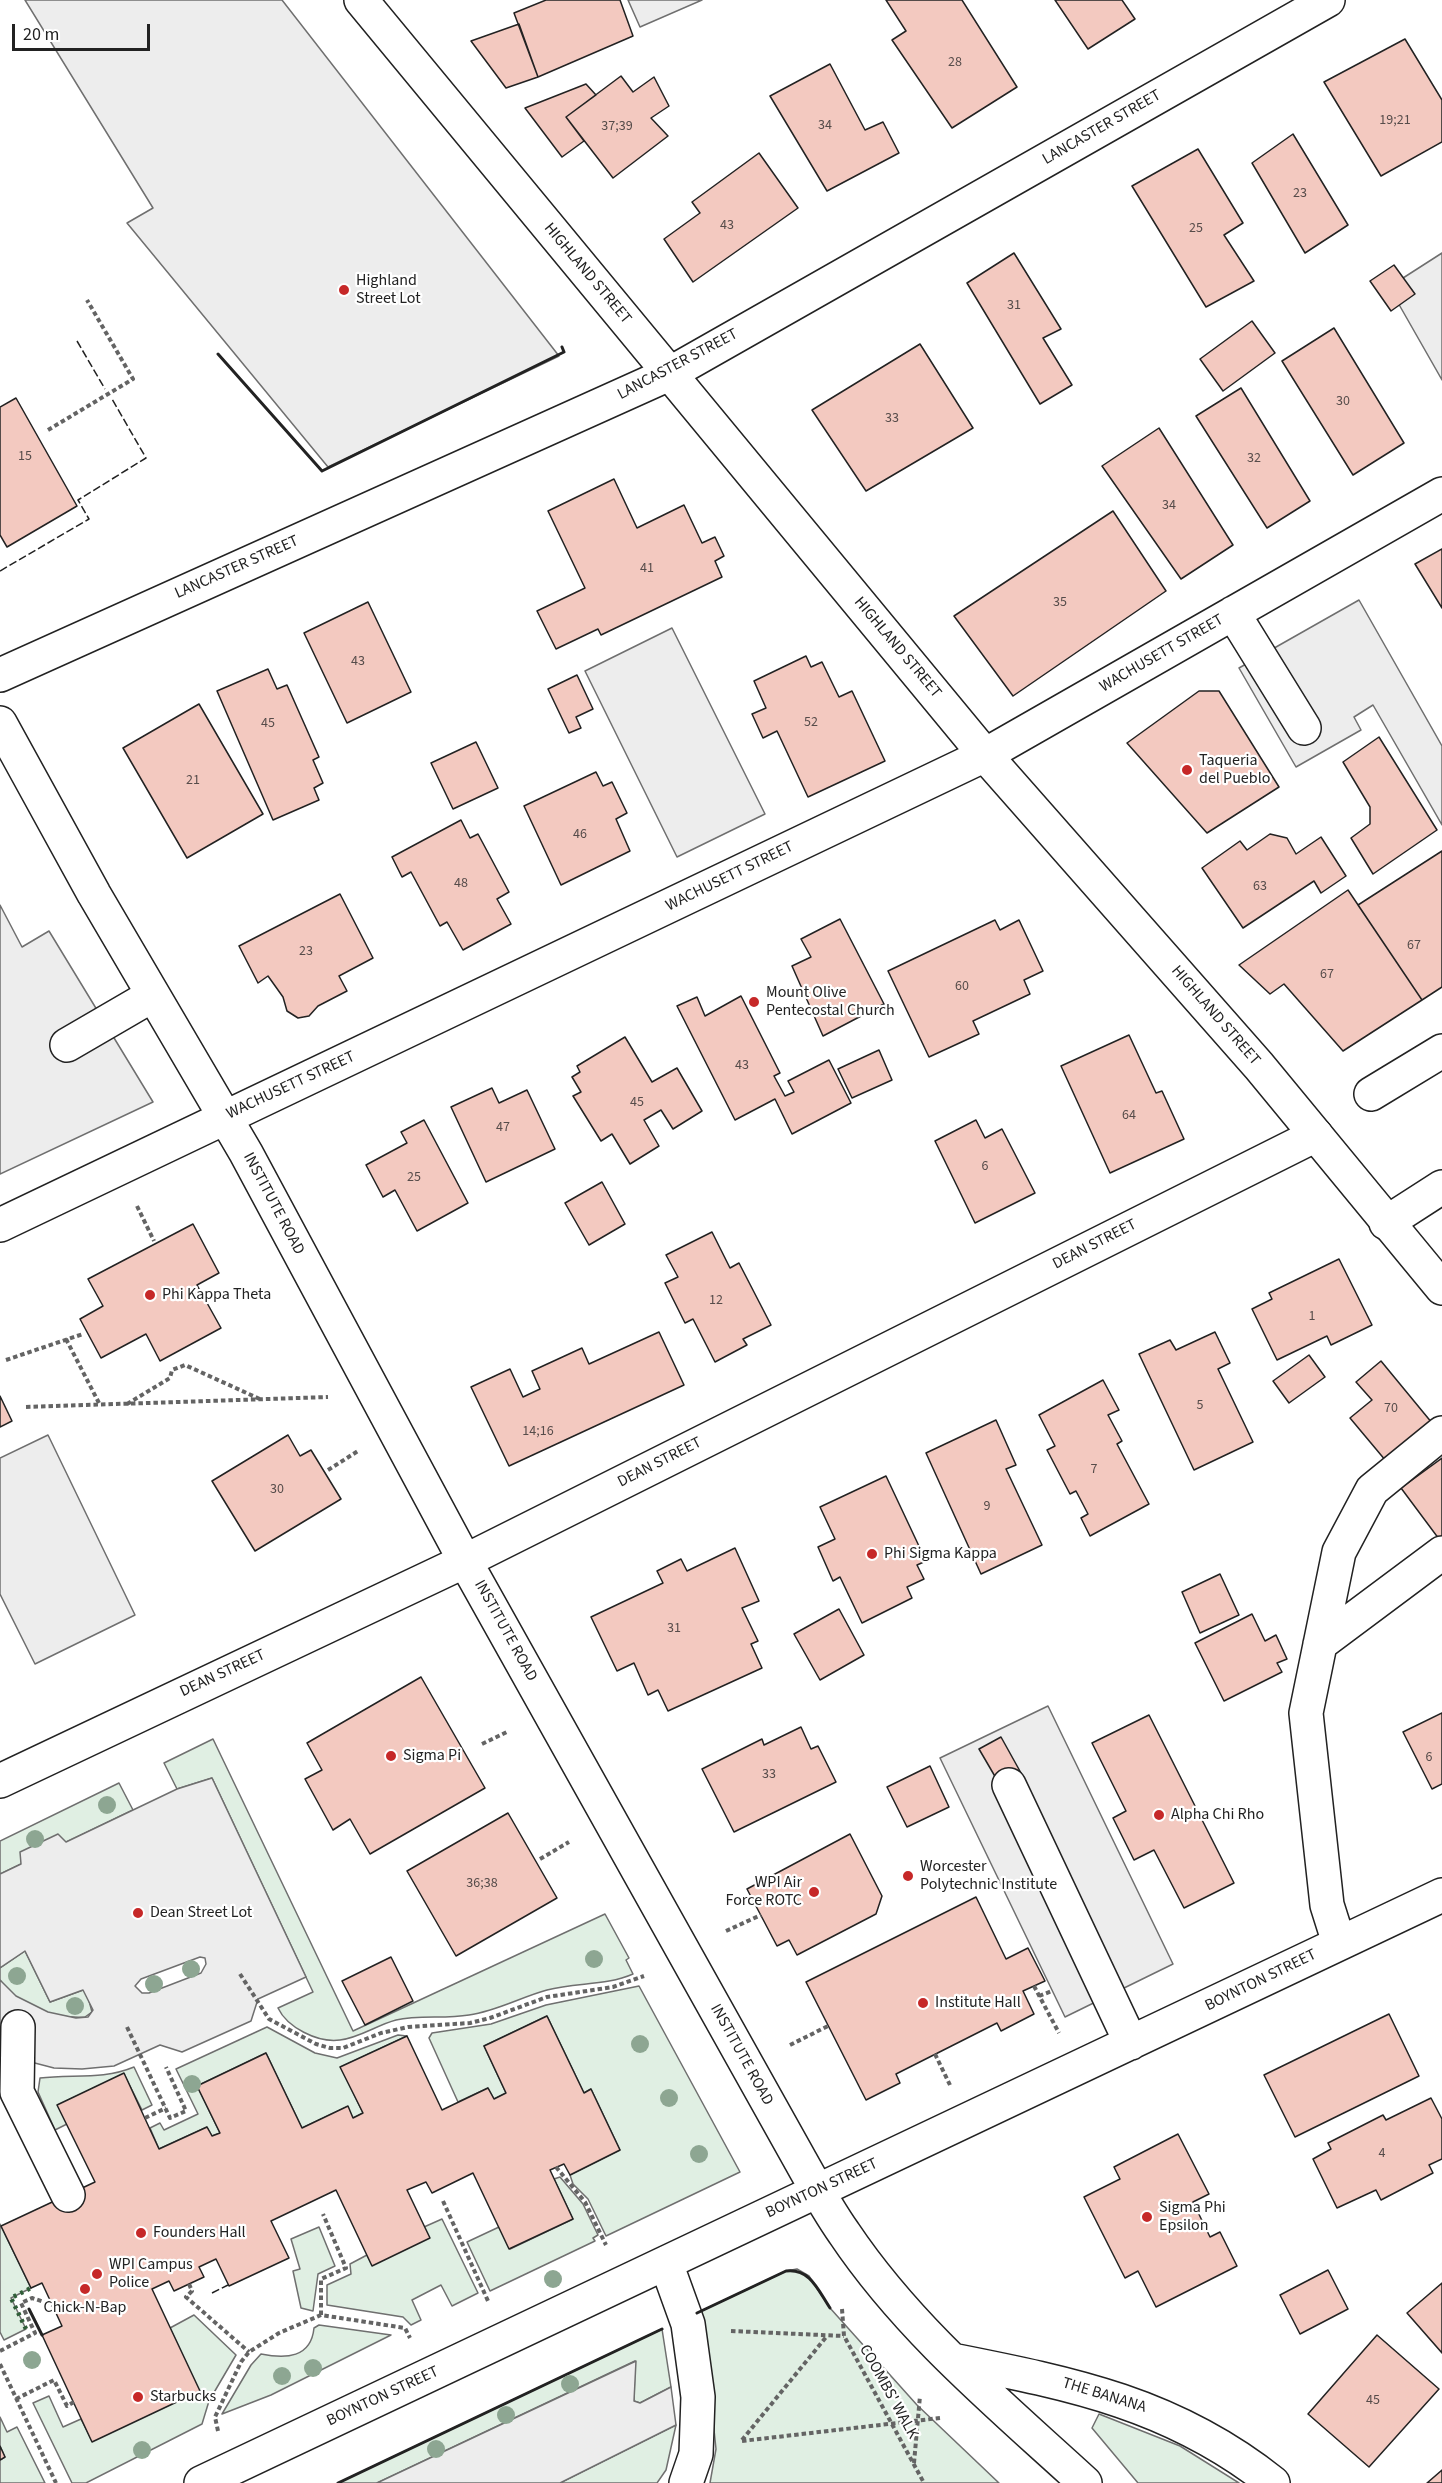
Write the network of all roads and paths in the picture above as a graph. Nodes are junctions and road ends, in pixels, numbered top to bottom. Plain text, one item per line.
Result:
1 (361, 0) edge
2 (1328, 0) edge
3 (87, 300) dead end
4 (669, 374) junction
5 (48, 430) dead end
6 (1442, 494) edge
7 (1233, 613) junction
8 (0, 675) edge
9 (0, 723) edge
10 (1304, 728) dead end
11 (985, 755) junction
12 (153, 995) junction
13 (67, 1045) dead end
14 (1442, 1051) edge
15 (1371, 1094) dead end
16 (225, 1117) junction
17 (1316, 1134) junction
18 (1442, 1187) edge
19 (136, 1205) dead end
20 (1386, 1223) junction
21 (0, 1225) edge
22 (154, 1241) dead end
23 (1442, 1288) edge
24 (83, 1334) dead end
25 (66, 1339) junction
26 (6, 1360) dead end
27 (328, 1397) dead end
28 (263, 1400) junction
29 (100, 1405) junction
30 (125, 1405) junction
31 (26, 1407) dead end
32 (1442, 1433) edge
33 (358, 1451) dead end
34 (328, 1470) dead end
35 (1442, 1553) edge
36 (465, 1561) junction
37 (1320, 1644) junction
38 (509, 1731) dead end
39 (482, 1744) dead end
40 (0, 1781) edge
41 (1009, 1785) dead end
42 (569, 1842) dead end
43 (540, 1859) dead end
44 (1442, 1895) edge
45 (761, 1915) dead end
46 (726, 1931) dead end
47 (1339, 1943) junction
48 (240, 1974) dead end
49 (644, 1976) dead end
50 (1034, 1986) dead end
51 (1052, 1990) dead end
52 (1039, 1996) junction
53 (828, 2026) dead end
54 (18, 2027) dead end
55 (127, 2028) dead end
56 (1059, 2034) dead end
57 (1131, 2043) junction
58 (790, 2045) dead end
59 (935, 2054) dead end
60 (166, 2067) dead end
61 (951, 2085) dead end
62 (166, 2108) junction
63 (145, 2118) dead end
64 (556, 2167) dead end
65 (818, 2191) junction
66 (68, 2195) dead end
67 (443, 2201) dead end
68 (322, 2214) dead end
69 (608, 2249) dead end
70 (666, 2263) junction
71 (189, 2284) dead end
72 (53, 2305) dead end
73 (489, 2305) dead end
74 (842, 2309) dead end
75 (321, 2315) junction
76 (725, 2331) dead end
77 (827, 2336) junction
78 (844, 2336) junction
79 (411, 2342) dead end
80 (0, 2351) edge
81 (249, 2352) junction
82 (952, 2360) junction
83 (0, 2364) edge
84 (2, 2371) edge
85 (920, 2396) dead end
86 (16, 2399) junction
87 (74, 2402) dead end
88 (940, 2418) dead end
89 (917, 2420) junction
90 (892, 2423) junction
91 (219, 2433) dead end
92 (742, 2441) junction
93 (736, 2448) dead end
94 (914, 2464) junction
95 (56, 2483) edge
96 (201, 2483) edge
97 (686, 2483) edge
98 (924, 2483) edge
99 (1084, 2483) edge
100 (1273, 2483) edge

1 - 4 main road, HIGHLAND STREET
2 - 4 main road, LANCASTER STREET
3 - 5 path
4 - 8 main road, LANCASTER STREET
4 - 11 main road, HIGHLAND STREET
6 - 7 main road, WACHUSETT STREET
7 - 10 main road
7 - 11 main road, WACHUSETT STREET
9 - 12 main road, INSTITUTE ROAD
11 - 16 main road, WACHUSETT STREET
11 - 17 main road, HIGHLAND STREET
12 - 13 main road
12 - 16 main road, INSTITUTE ROAD
14 - 15 main road
16 - 21 main road, WACHUSETT STREET
16 - 36 main road, INSTITUTE ROAD
17 - 20 main road, HIGHLAND STREET
17 - 36 main road, DEAN STREET
18 - 20 main road
19 - 22 path
20 - 23 main road, HIGHLAND STREET
24 - 25 path
25 - 26 path
25 - 29 path
27 - 28 path
28 - 30 path
28 - 30 path
29 - 30 path
29 - 31 path
32 - 37 main road
33 - 34 path
35 - 37 main road
36 - 40 main road, DEAN STREET
36 - 65 main road, INSTITUTE ROAD
37 - 47 main road
38 - 39 path
41 - 57 main road
42 - 43 path
44 - 47 main road, BOYNTON STREET
45 - 46 path
47 - 57 main road, BOYNTON STREET
48 - 49 path
50 - 52 path
51 - 52 path
52 - 56 path
53 - 58 path
54 - 66 main road
55 - 62 path
57 - 65 main road, BOYNTON STREET
59 - 61 path
60 - 62 path
62 - 63 path
64 - 69 path
65 - 70 main road, BOYNTON STREET
65 - 82 main road, INSTITUTE ROAD
67 - 73 path
68 - 75 path
70 - 96 main road, BOYNTON STREET
70 - 97 main road
71 - 81 path
72 - 80 path
74 - 78 path, COOMBS' WALK
75 - 79 path
75 - 81 path
76 - 77 path
77 - 78 path
77 - 92 path
78 - 90 path, COOMBS' WALK
81 - 91 path
82 - 99 main road, INSTITUTE ROAD
82 - 100 main road, THE BANANA
83 - 84 path
84 - 86 path
85 - 89 path
86 - 87 path
86 - 95 path
88 - 89 path
89 - 90 path
89 - 94 path
90 - 92 path
90 - 94 path, COOMBS' WALK
92 - 93 path
94 - 98 path, COOMBS' WALK

